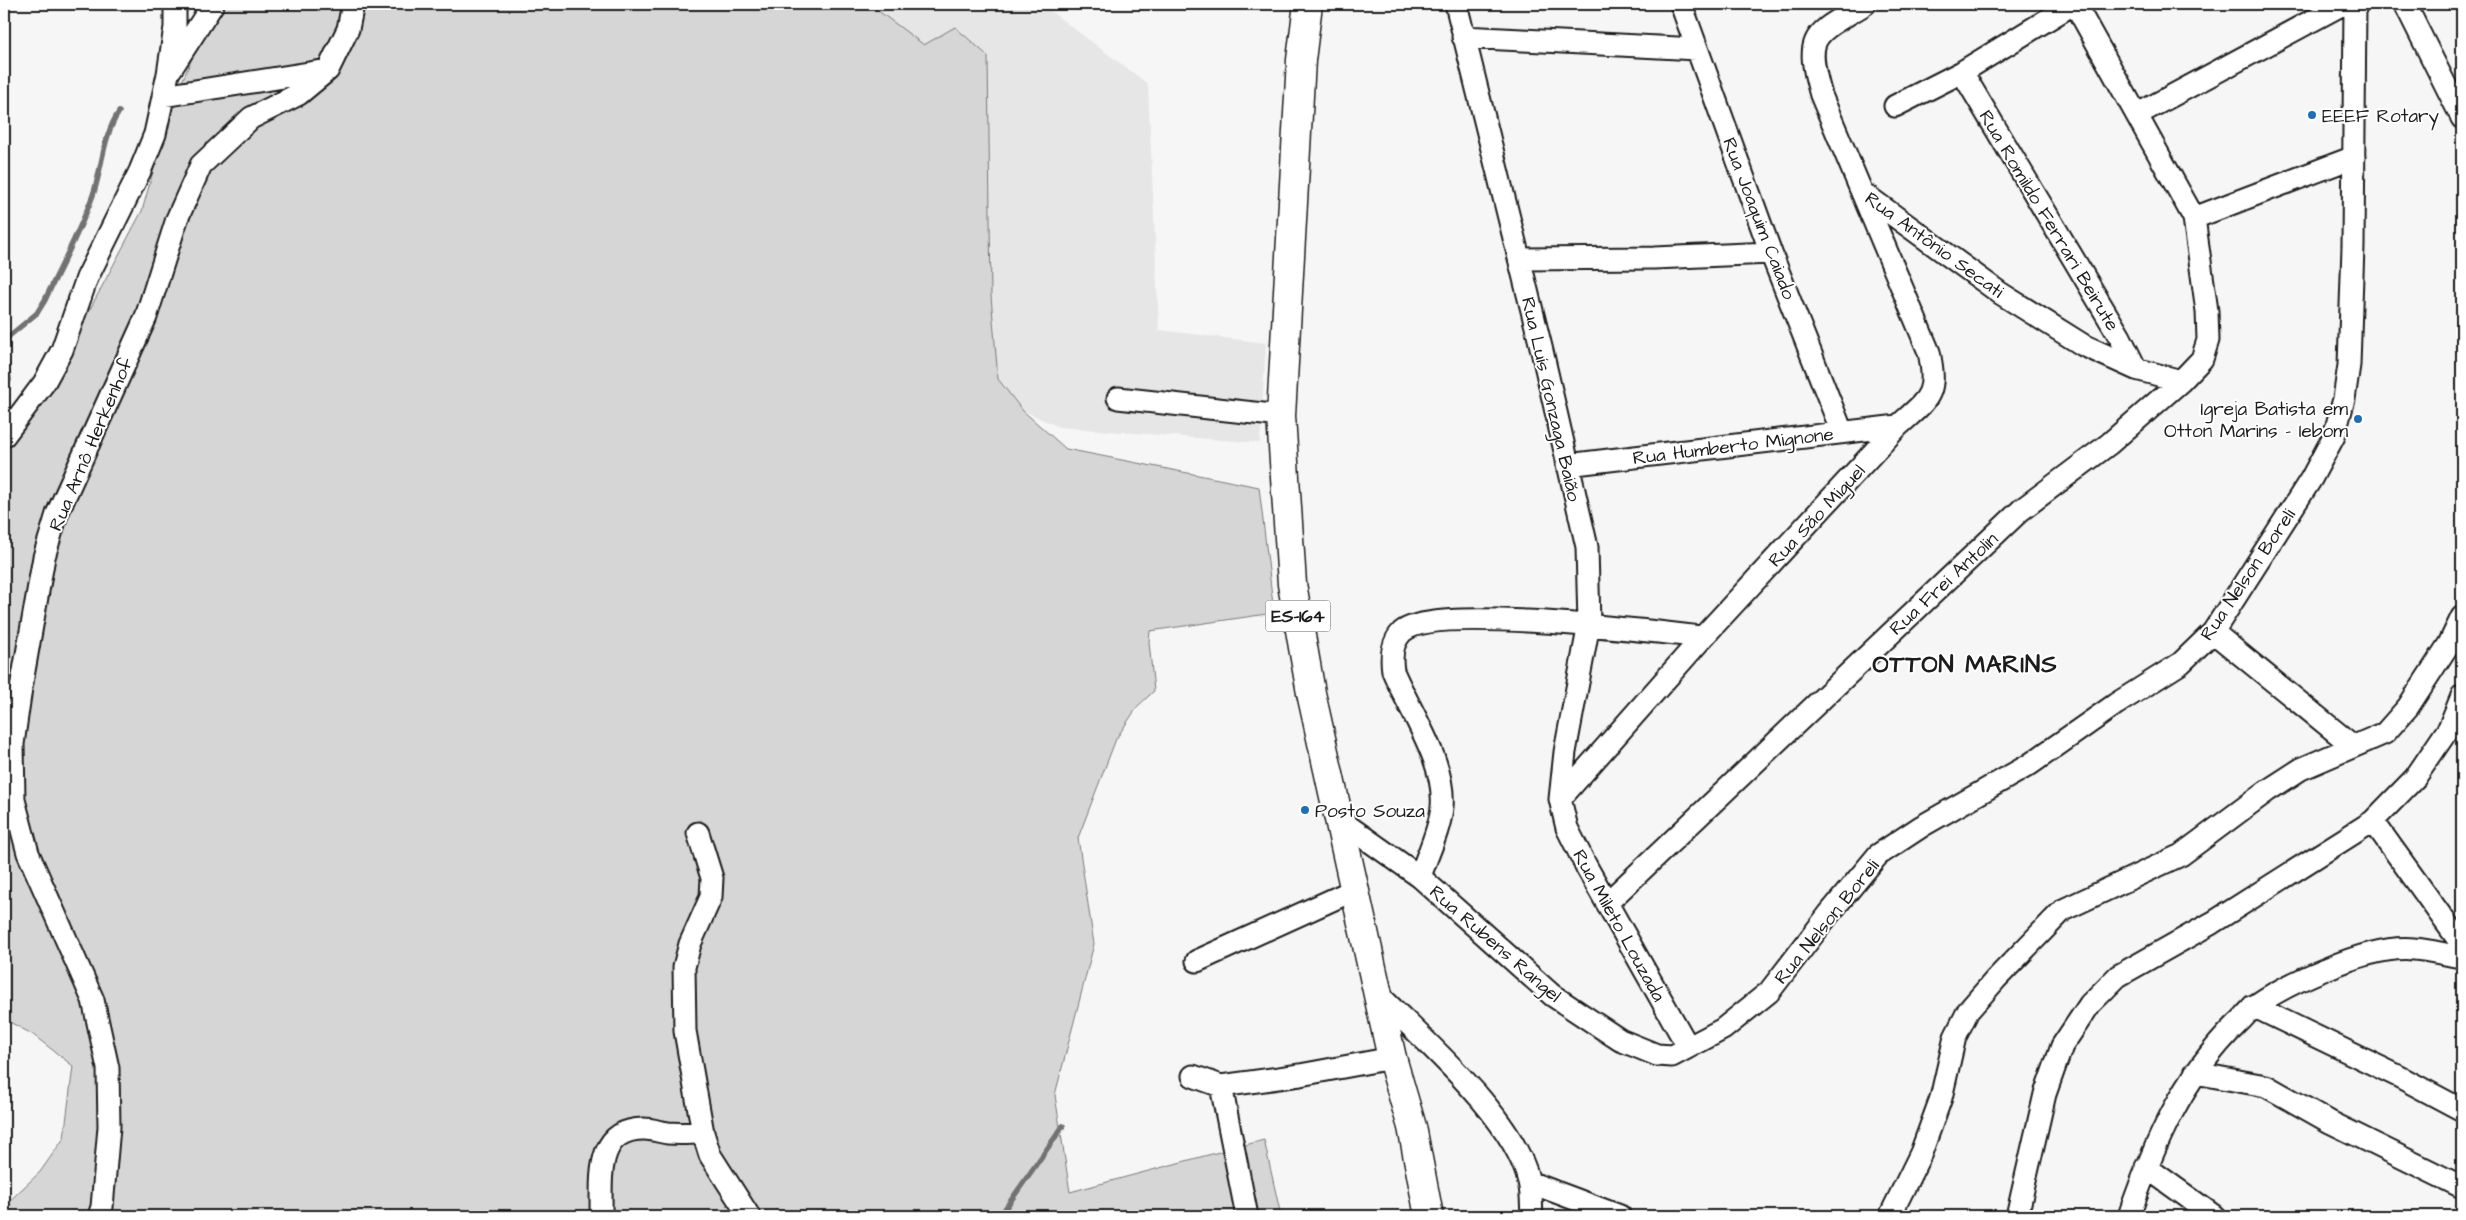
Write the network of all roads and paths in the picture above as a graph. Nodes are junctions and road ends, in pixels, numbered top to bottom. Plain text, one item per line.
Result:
1 (175, 4) edge
2 (213, 4) edge
3 (353, 4) edge
4 (1308, 4) edge
5 (1456, 4) edge
6 (1681, 4) edge
7 (1865, 4) edge
8 (2074, 4) edge
9 (2342, 4) edge
10 (2356, 4) edge
11 (2405, 4) edge
12 (1463, 37) junction
13 (1697, 49) junction
14 (328, 70) junction
15 (1962, 72) junction
16 (168, 74) junction
17 (163, 96) junction
18 (1895, 106) dead end
19 (2138, 114) junction
20 (2462, 118) edge
21 (2354, 157) junction
22 (1862, 193) junction
23 (2194, 218) junction
24 (1771, 253) junction
25 (1520, 259) junction
26 (2136, 369) junction
27 (2181, 381) junction
28 (1118, 398) dead end
29 (1281, 416) junction
30 (1898, 426) junction
31 (1842, 432) junction
32 (4, 436) edge
33 (1567, 466) junction
34 (2462, 617) edge
35 (1589, 624) junction
36 (2213, 632) junction
37 (1703, 638) junction
38 (2462, 696) edge
39 (2353, 746) junction
40 (1560, 799) junction
41 (1341, 821) junction
42 (2373, 821) junction
43 (698, 833) dead end
44 (1420, 877) junction
45 (1356, 889) junction
46 (1608, 902) junction
47 (2462, 945) edge
48 (2462, 958) edge
49 (1197, 961) dead end
50 (1378, 994) junction
51 (2254, 1006) junction
52 (1688, 1047) junction
53 (1657, 1055) joint
54 (1392, 1058) junction
55 (2195, 1073) junction
56 (1194, 1076) dead end
57 (1221, 1086) junction
58 (2462, 1110) edge
59 (702, 1134) junction
60 (2146, 1167) junction
61 (1529, 1182) junction
62 (2462, 1187) edge
63 (99, 1216) edge
64 (601, 1216) edge
65 (749, 1216) edge
66 (1247, 1216) edge
67 (1429, 1216) edge
68 (1532, 1216) edge
69 (1620, 1216) edge
70 (1890, 1216) edge
71 (2017, 1216) edge
72 (2129, 1216) edge
73 (2214, 1216) edge

1 - 16 street
2 - 16 street
3 - 14 street, Rua Arnô Herkenhof
4 - 29 highway, ES-164
5 - 12 street, Rua Luís Gonzaga Baião
6 - 13 street, Rua Joaquim Caiado
7 - 22 street, Rua Antônio Secati
8 - 15 street
8 - 19 street
9 - 19 street
10 - 21 street, Rua Nelson Boreli
11 - 20 street
12 - 13 street
12 - 25 street, Rua Luís Gonzaga Baião
13 - 24 street, Rua Joaquim Caiado
14 - 17 street
14 - 63 street, Rua Arnô Herkenhof
15 - 18 street
15 - 26 street, Rua Romildo Ferrari Beirute
16 - 17 street
17 - 32 street
19 - 23 street
21 - 23 street
21 - 36 street, Rua Nelson Boreli
22 - 26 street, Rua Antônio Secati
22 - 30 street, Rua São Miguel
23 - 27 street, Rua Frei Antolin
24 - 25 street
24 - 31 street, Rua Joaquim Caiado
25 - 33 street, Rua Luís Gonzaga Baião
26 - 27 street, Rua Antônio Secati
27 - 46 street, Rua Frei Antolin
28 - 29 street
29 - 41 highway, ES-164
30 - 31 street, Rua Humberto Mignone
30 - 37 street, Rua São Miguel
31 - 33 street, Rua Humberto Mignone
33 - 35 street, Rua Luís Gonzaga Baião
34 - 39 street
35 - 37 street
35 - 40 street, Rua Luís Gonzaga Baião
35 - 44 street
36 - 39 street
36 - 52 street, Rua Nelson Boreli
37 - 40 street, Rua São Miguel
38 - 42 street
39 - 70 street
40 - 46 street, Rua Mileto Louzada
41 - 44 street, Rua Rubens Rangel
41 - 45 highway, ES-164
42 - 47 street
42 - 71 street
43 - 59 street
44 - 53 street, Rua Rubens Rangel
45 - 49 street
45 - 50 highway, ES-164
46 - 52 street, Rua Mileto Louzada
48 - 51 street
50 - 54 highway, ES-164
50 - 61 street
51 - 55 street
51 - 58 street
52 - 53 street, Rua Nelson Boreli
54 - 57 street
54 - 67 highway, ES-164
55 - 60 street
55 - 62 street
56 - 57 street
57 - 66 street
59 - 64 street
59 - 65 street
60 - 72 street
60 - 73 street
61 - 68 street
61 - 69 street

